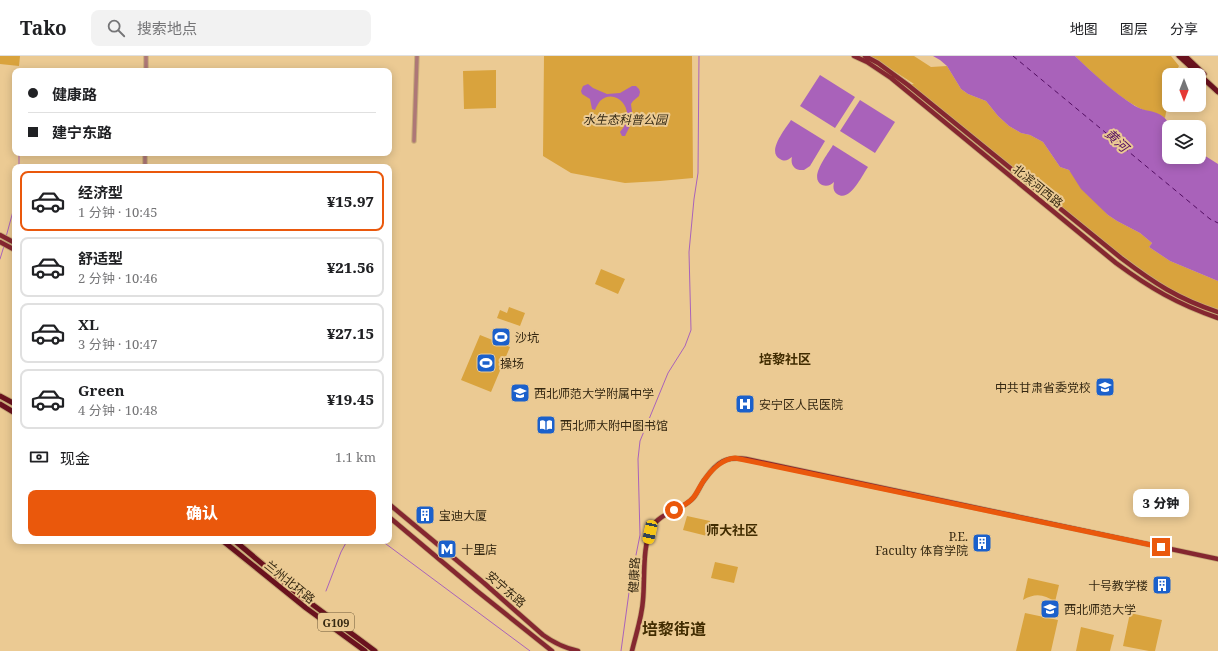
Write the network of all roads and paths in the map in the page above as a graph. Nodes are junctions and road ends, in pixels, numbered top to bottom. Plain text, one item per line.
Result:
1 (146, 56) edge
2 (417, 56) edge
3 (854, 56) edge
4 (865, 56) edge
5 (1180, 56) edge
6 (1185, 56) edge
7 (146, 68) edge
8 (1218, 87) edge
9 (1218, 92) edge
10 (414, 142) dead end
11 (3, 244) edge
12 (12, 248) edge
13 (1218, 312) edge
14 (1218, 318) edge
15 (0, 396) edge
16 (12, 402) edge
17 (0, 404) edge
18 (12, 411) edge
19 (392, 506) edge
20 (392, 520) edge
21 (228, 544) edge
22 (239, 544) edge
23 (1218, 558) edge
24 (365, 651) edge
25 (375, 651) edge
26 (552, 651) edge
27 (578, 651) edge
28 (632, 651) edge

1 - 7 street
2 - 10 street
3 - 14 main road, 北滨河西路
4 - 13 main road, 北滨河西路
5 - 9 highway
6 - 8 highway
11 - 12 main road
15 - 16 highway
17 - 18 highway
19 - 27 main road, 安宁东路
20 - 26 main road, 安宁东路
21 - 24 highway, 兰州北环路 / G109
22 - 25 highway, 兰州北环路 / G109
23 - 28 main road, 健康路

